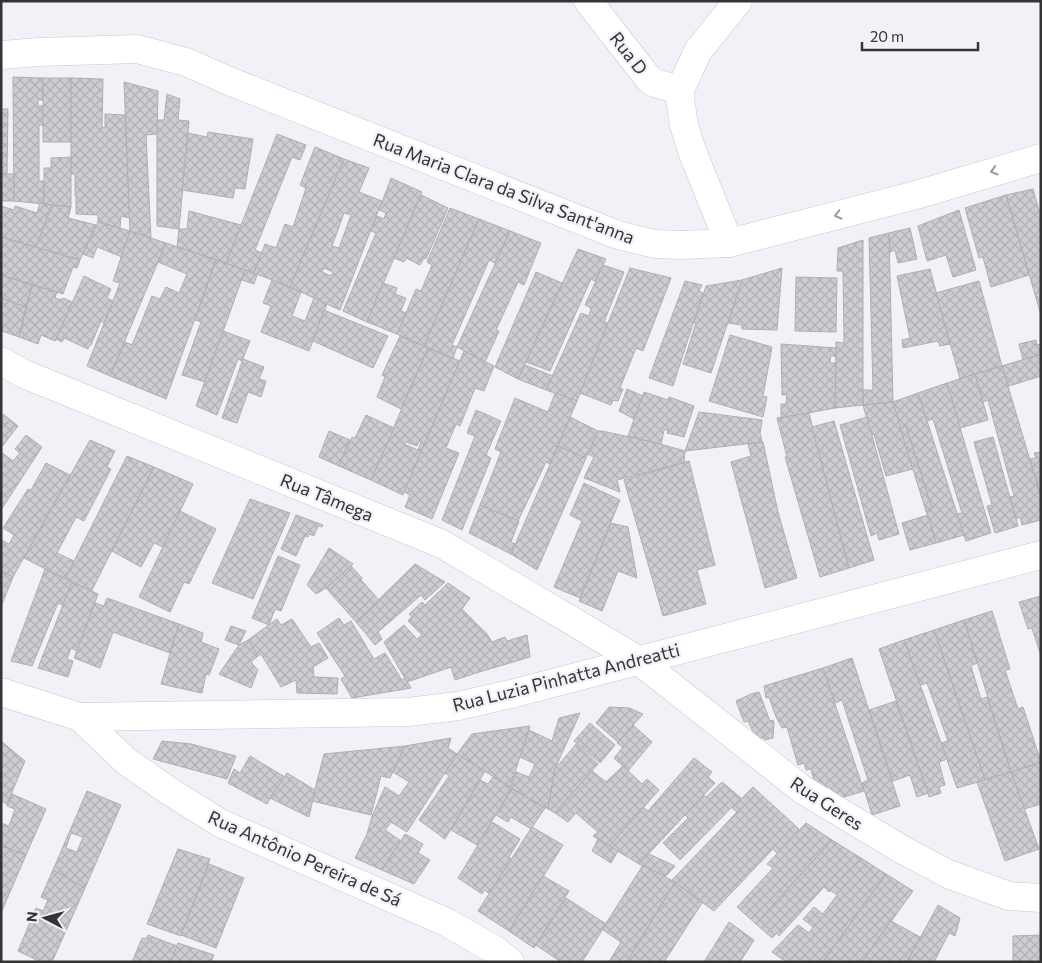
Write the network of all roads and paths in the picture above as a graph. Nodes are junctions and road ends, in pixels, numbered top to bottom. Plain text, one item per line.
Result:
1 (588, 1) edge
2 (727, 6) edge
3 (1, 55) edge
4 (680, 90) junction
5 (1041, 158) edge
6 (729, 242) junction
7 (1, 361) edge
8 (1041, 555) edge
9 (638, 660) junction
10 (1, 692) edge
11 (80, 717) junction
12 (1041, 898) edge
13 (510, 962) edge

1 - 4 street, Rua D
2 - 4 street
3 - 6 street, Rua Maria Clara da Silva Sant'anna
4 - 6 street
5 -> 6 street, Rua Maria Clara da Silva Sant'anna
7 - 9 street, Rua Tâmega
8 - 9 street, Rua Luzia Pinhatta Andreatti
9 - 11 street, Rua Luzia Pinhatta Andreatti
9 - 12 street, Rua Geres
10 - 11 street, Rua Antônio Pereira de Sá
11 - 13 street, Rua Antônio Pereira de Sá

